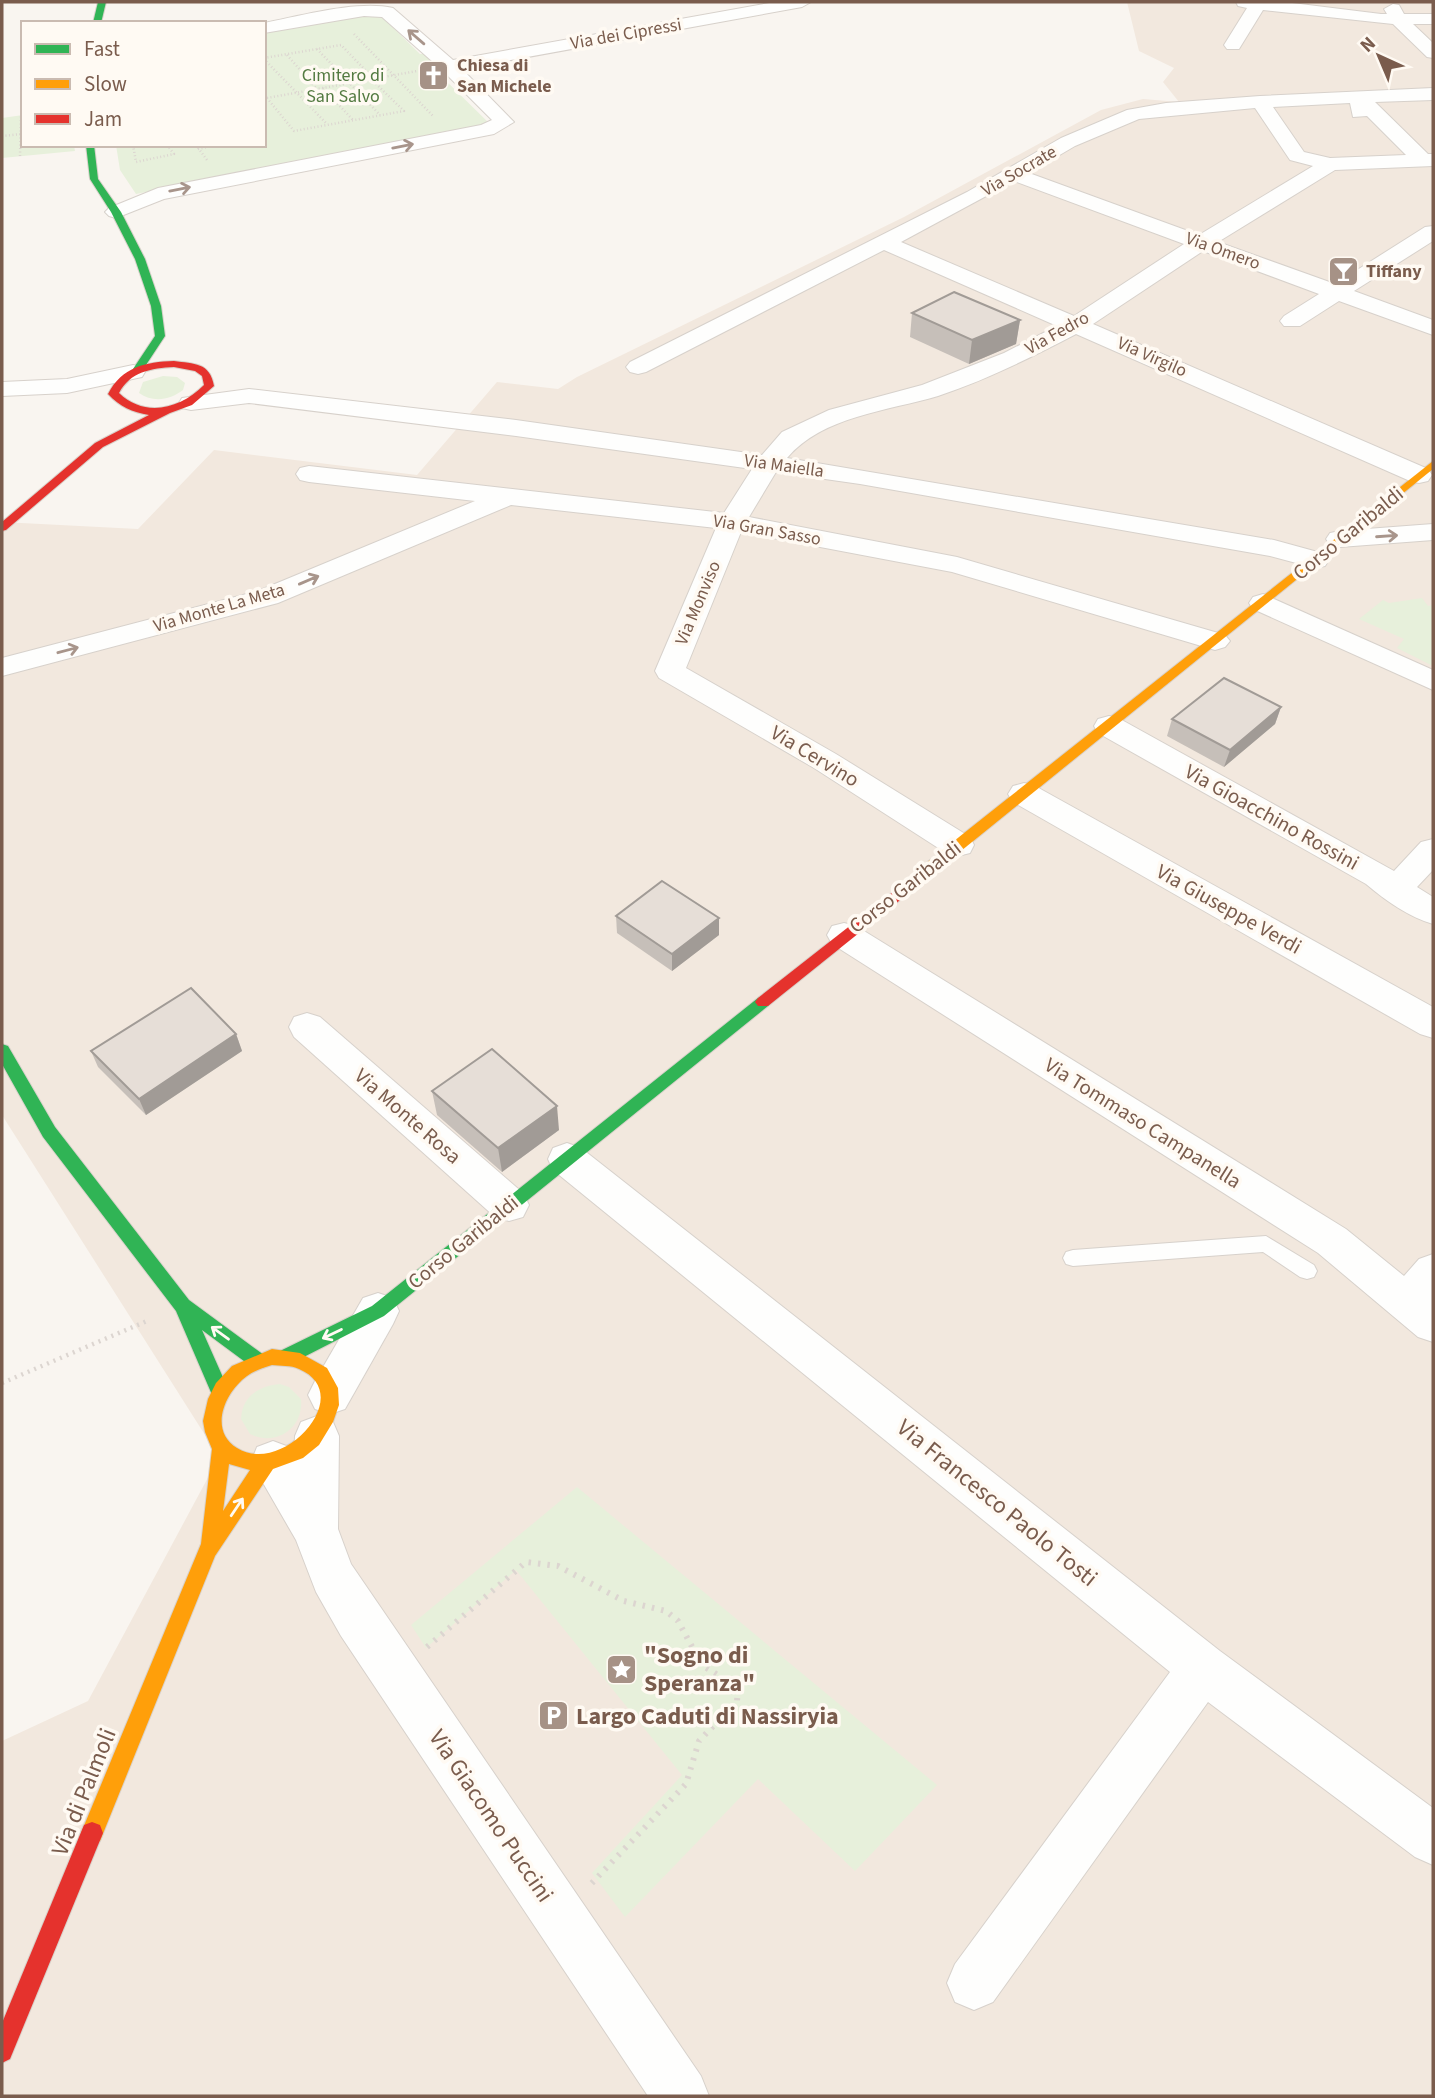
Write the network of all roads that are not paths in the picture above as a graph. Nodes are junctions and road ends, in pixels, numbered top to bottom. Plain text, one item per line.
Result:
1 (102, 2) edge
2 (802, 2) edge
3 (1390, 2) edge
4 (1251, 3) edge
5 (1433, 19) edge
6 (97, 21) edge
7 (1400, 21) junction
8 (266, 28) edge
9 (1233, 44) dead end
10 (1433, 53) edge
11 (449, 66) junction
12 (1433, 94) edge
13 (1359, 97) junction
14 (1260, 102) junction
15 (1360, 121) dead end
16 (90, 147) edge
17 (1428, 160) edge
18 (1330, 164) junction
19 (1013, 174) junction
20 (116, 212) junction
21 (1433, 232) edge
22 (884, 242) junction
23 (1203, 244) junction
24 (1337, 292) junction
25 (1292, 321) dead end
26 (1078, 324) junction
27 (1433, 328) edge
28 (160, 336) junction
29 (638, 367) dead end
30 (136, 370) junction
31 (202, 372) junction
32 (67, 386) junction
33 (2, 388) edge
34 (249, 396) junction
35 (120, 403) junction
36 (191, 403) junction
37 (167, 410) junction
38 (99, 445) junction
39 (769, 463) junction
40 (1426, 469) edge
41 (309, 474) dead end
42 (506, 497) junction
43 (732, 522) junction
44 (2, 528) edge
45 (1433, 532) edge
46 (1340, 539) junction
47 (1315, 560) junction
48 (1263, 603) junction
49 (1215, 640) junction
50 (2, 667) edge
51 (670, 671) joint
52 (1433, 681) edge
53 (1109, 726) junction
54 (1024, 794) junction
55 (958, 845) junction
56 (1433, 850) edge
57 (1395, 890) junction
58 (1433, 912) edge
59 (844, 935) junction
60 (1433, 1024) edge
61 (307, 1027) dead end
62 (2, 1050) edge
63 (567, 1158) junction
64 (509, 1205) junction
65 (1073, 1258) dead end
66 (1307, 1271) dead end
67 (1425, 1298) edge
68 (183, 1306) junction
69 (377, 1311) junction
70 (286, 1357) junction
71 (258, 1361) junction
72 (220, 1391) junction
73 (330, 1395) junction
74 (317, 1436) junction
75 (222, 1448) junction
76 (270, 1462) junction
77 (315, 1529) junction
78 (208, 1550) junction
79 (1203, 1668) junction
80 (1433, 1839) edge
81 (974, 1983) dead end
82 (2, 2051) edge
83 (681, 2096) edge

1 - 6 street
2 - 11 street, Via dei Cipressi
3 - 7 street
4 - 7 street
4 - 9 street
5 - 7 street
7 - 10 street
11 -> 8 street
20 -> 11 street
12 - 13 street, Via Socrate
13 - 14 street, Via Socrate
13 - 15 street
13 - 17 street
14 - 18 street
14 - 19 street, Via Socrate
16 - 20 street
17 - 18 street
18 - 23 street, Via Fedro
19 - 22 street, Via Socrate
19 - 23 street, Via Omero
20 - 28 street
21 - 24 street
22 - 26 street, Via Virgilo
22 - 29 street, Via Socrate
23 - 24 street, Via Omero
23 - 26 street, Via Fedro
24 - 25 street
24 - 27 street, Via Omero
26 - 39 street, Via Fedro
26 - 40 street, Via Virgilo
28 - 30 street
28 - 31 street
30 - 31 street
30 - 32 street
30 - 35 street
31 - 34 street, Via Maiella
31 - 36 street
32 - 33 street
32 - 35 street
34 - 36 street, Via Maiella
34 - 39 street, Via Maiella
35 - 37 street
35 - 38 street
36 - 37 street
37 - 38 street
38 - 44 street
39 - 43 street, Via Monviso
39 - 47 street, Via Maiella
40 - 46 street, Corso Garibaldi
41 - 42 street, Via Gran Sasso
42 - 43 street, Via Gran Sasso
50 -> 42 street, Via Monte La Meta
43 - 49 street, Via Gran Sasso
43 - 51 street, Via Monviso
46 -> 45 street
46 - 47 street, Corso Garibaldi
47 - 48 street, Corso Garibaldi
48 - 49 street, Corso Garibaldi
48 - 52 street
49 - 53 street, Corso Garibaldi
51 - 55 street, Via Cervino
53 - 54 street, Corso Garibaldi
53 - 57 street, Via Gioacchino Rossini
54 - 55 street, Corso Garibaldi
54 - 60 street, Via Giuseppe Verdi
55 - 59 street, Corso Garibaldi
56 - 57 street
57 - 58 street, Via Gioacchino Rossini
59 - 63 street, Corso Garibaldi
59 - 67 street, Via Tommaso Campanella
61 - 64 street, Via Monte Rosa
62 - 68 street
63 - 64 street, Corso Garibaldi
63 - 79 street, Via Francesco Paolo Tosti
64 - 69 street, Corso Garibaldi
65 - 66 lane
71 -> 68 street
68 - 72 street
69 -> 70 street, Corso Garibaldi
69 - 73 street, Corso Garibaldi
70 - 71 street
70 - 73 street
71 - 72 street
72 - 75 street
73 - 74 street
74 - 76 street
74 - 77 street, Via Giacomo Puccini
75 - 76 street
75 - 78 street, Via di Palmoli
76 - 77 street, Via Giacomo Puccini
78 -> 76 street, Via di Palmoli
77 - 83 street, Via Giacomo Puccini
78 - 82 street, Via di Palmoli
79 - 80 street, Via Francesco Paolo Tosti
79 - 81 street

